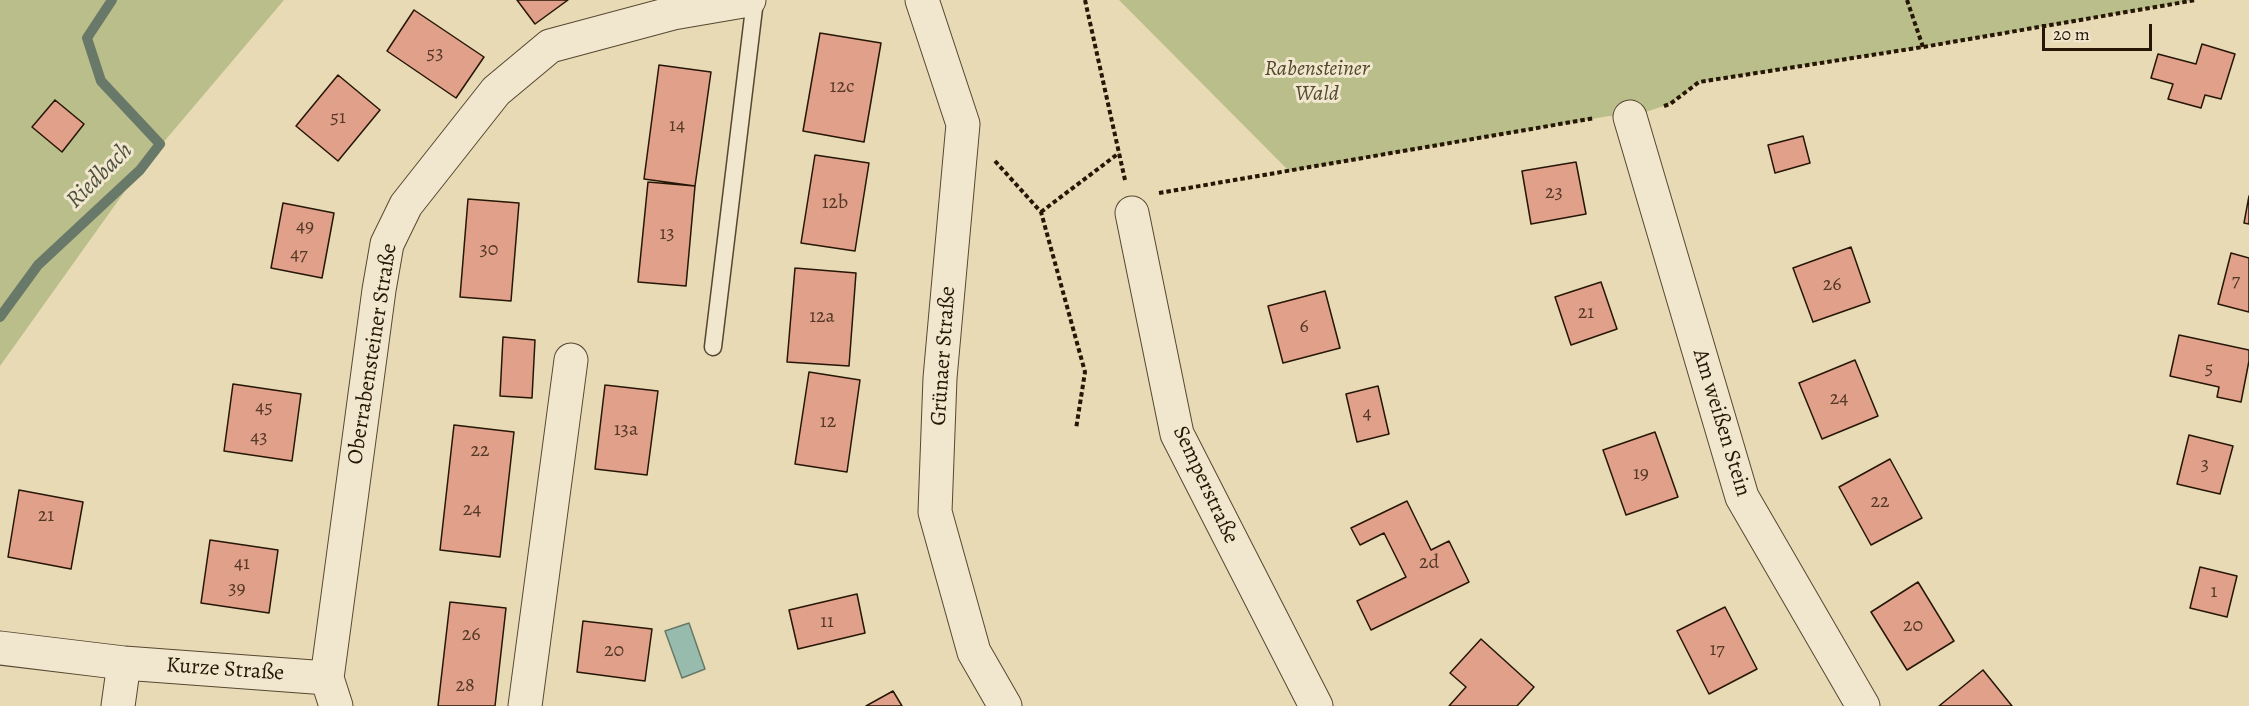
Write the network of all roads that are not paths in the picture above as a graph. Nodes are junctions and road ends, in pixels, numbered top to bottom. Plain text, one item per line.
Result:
1 (749, 0) edge
2 (755, 0) edge
3 (922, 0) edge
4 (1630, 117) road end
5 (1141, 204) road end
6 (713, 347) dead end
7 (571, 360) dead end
8 (0, 648) edge
9 (124, 663) junction
10 (332, 692) edge
11 (118, 706) edge
12 (525, 706) edge
13 (1005, 706) edge
14 (1316, 706) edge
15 (1863, 706) edge

1 - 10 street, Oberrabensteiner Straße
2 - 6 lane
3 - 13 street, Grünaer Straße
4 - 15 street, Am weißen Stein
5 - 14 street, Semperstraße
7 - 12 street
8 - 9 street, Kurze Straße
9 - 10 street, Kurze Straße
9 - 11 street

